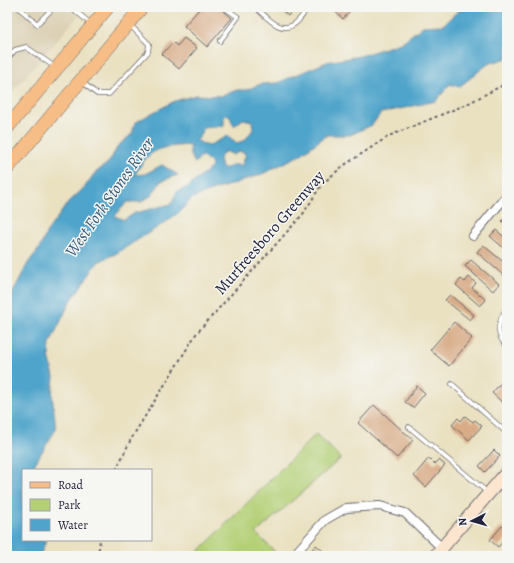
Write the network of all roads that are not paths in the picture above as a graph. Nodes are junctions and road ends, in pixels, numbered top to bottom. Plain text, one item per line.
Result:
1 (8, 7) edge
2 (18, 7) edge
3 (54, 7) edge
4 (71, 7) edge
5 (108, 7) edge
6 (142, 7) edge
7 (224, 7) edge
8 (255, 7) edge
9 (304, 7) edge
10 (128, 23) junction
11 (7, 24) edge
12 (92, 26) junction
13 (220, 41) dead end
14 (7, 60) edge
15 (57, 68) junction
16 (80, 81) junction
17 (7, 128) edge
18 (7, 169) edge
19 (507, 194) edge
20 (473, 236) dead end
21 (507, 308) edge
22 (507, 346) edge
23 (452, 384) dead end
24 (409, 427) dead end
25 (507, 433) edge
26 (507, 472) edge
27 (489, 493) junction
28 (438, 552) edge
29 (293, 556) edge

1 - 11 lane
2 - 3 lane
4 - 12 lane
5 - 12 main road
6 - 10 main road
7 - 13 lane
8 - 9 lane
10 - 16 main road
10 - 16 lane
12 - 15 main road
14 - 15 lane
15 - 17 main road
16 - 18 main road
19 - 20 street
21 - 22 lane
23 - 25 lane
24 - 27 lane
26 - 27 street
27 - 28 street
28 - 29 street

